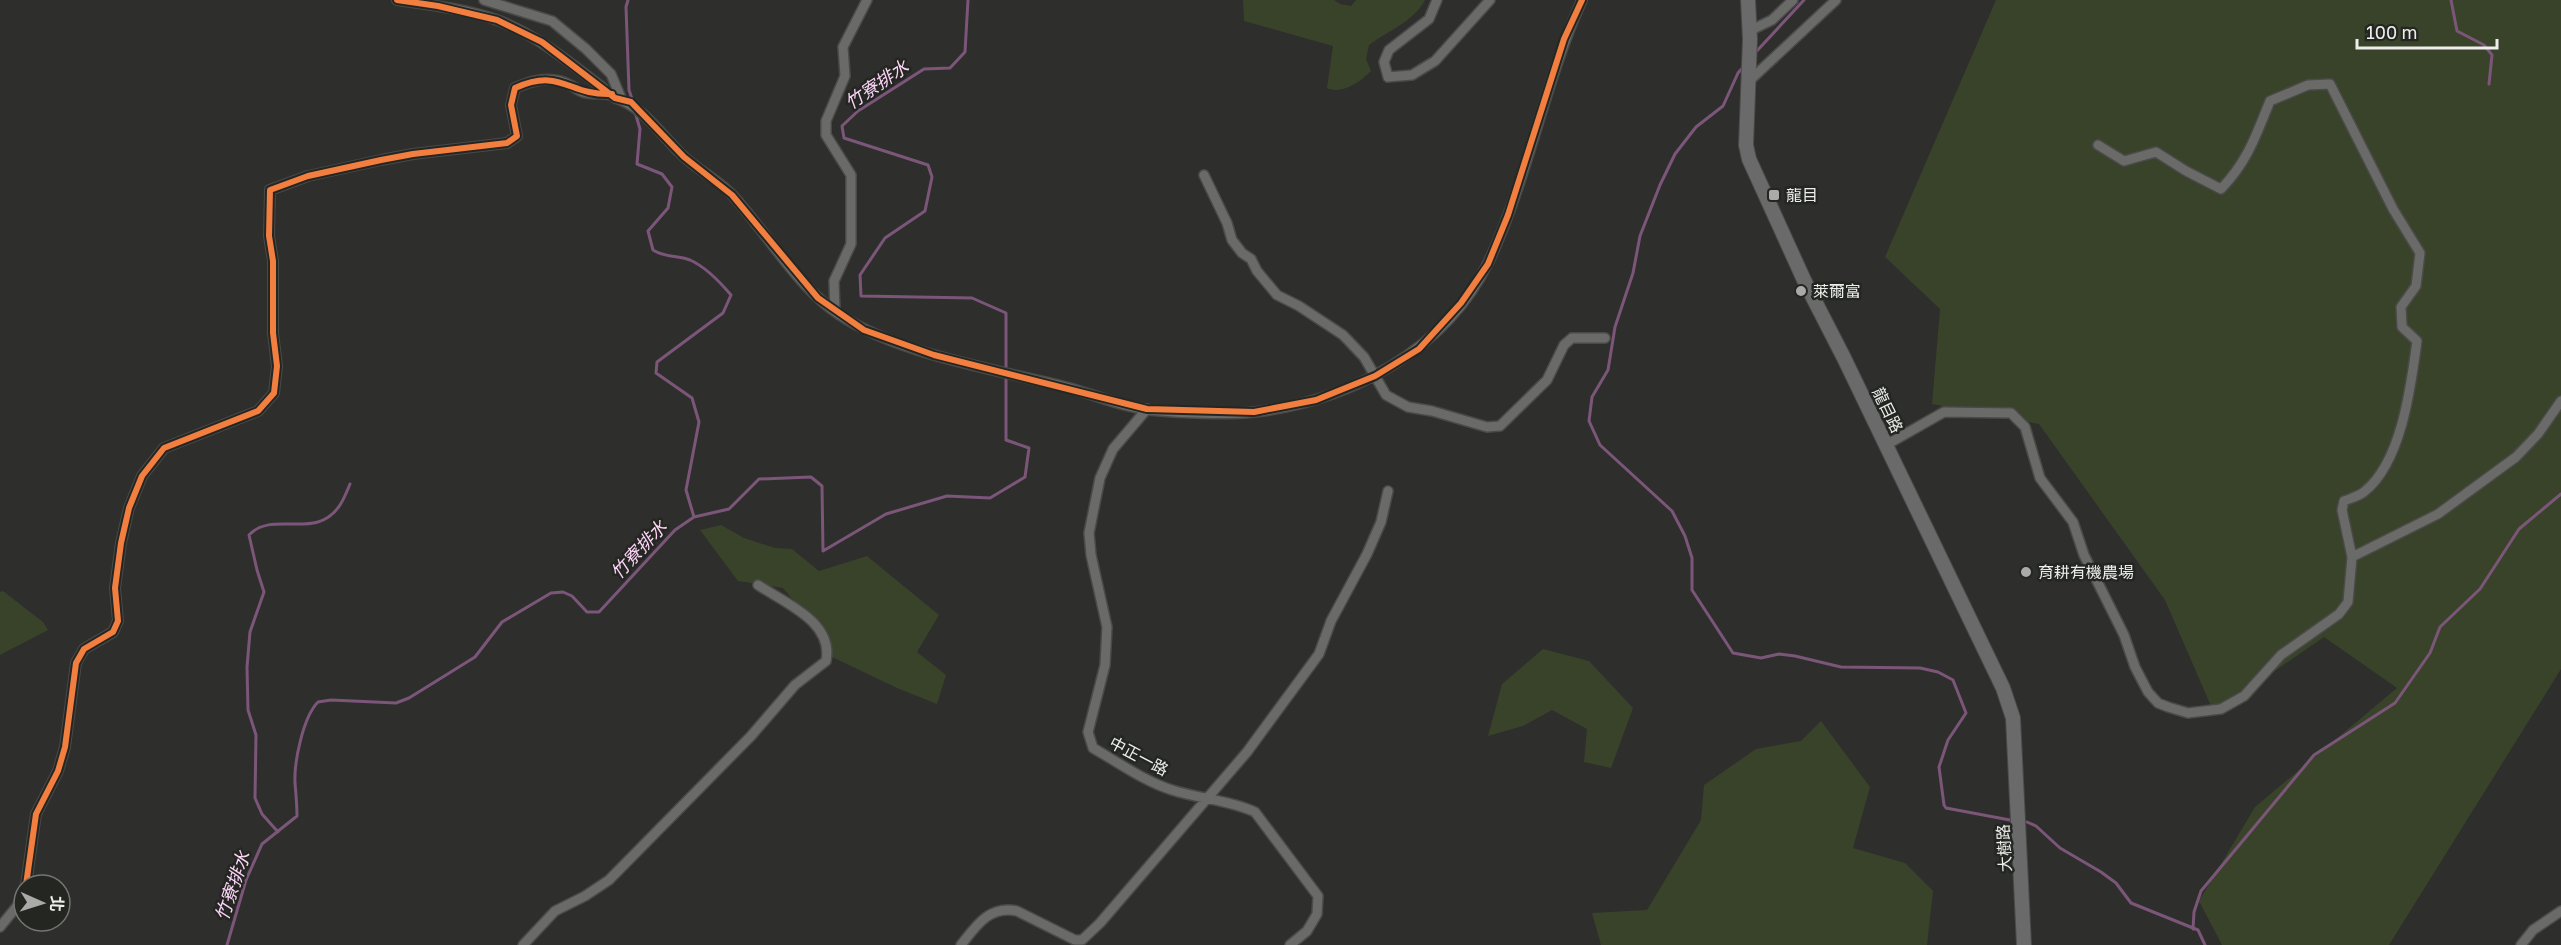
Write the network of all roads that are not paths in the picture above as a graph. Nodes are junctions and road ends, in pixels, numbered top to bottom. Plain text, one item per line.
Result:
1 (397, 0) edge
2 (484, 0) edge
3 (867, 0) edge
4 (1437, 0) edge
5 (1491, 0) edge
6 (1582, 0) edge
7 (1748, 0) edge
8 (1793, 0) edge
9 (1836, 0) edge
10 (1750, 35) junction
11 (1748, 82) junction
12 (603, 88) dead end
13 (623, 100) junction
14 (2098, 145) dead end
15 (1204, 175) dead end
16 (835, 312) junction
17 (1605, 338) dead end
18 (1375, 376) junction
19 (2561, 401) edge
20 (1147, 410) junction
21 (1886, 446) junction
22 (1388, 491) dead end
23 (2352, 557) junction
24 (758, 585) dead end
25 (2016, 749) joint
26 (1206, 798) junction
27 (28, 873) edge
28 (2561, 911) edge
29 (12, 912) edge
30 (0, 927) edge
31 (523, 945) edge
32 (961, 945) edge
33 (1290, 945) edge
34 (2024, 945) edge
35 (2520, 945) edge

1 - 12 street
2 - 13 street
3 - 16 street
4 - 5 street
6 - 18 street
7 - 10 street
8 - 10 street
9 - 11 street
10 - 11 street, 龍目路
11 - 21 street, 龍目路
13 - 16 street
13 - 27 street
14 - 23 street
15 - 18 street
16 - 20 street
17 - 18 street
18 - 20 street
19 - 23 street
20 - 26 street, 中正一路
21 - 23 street
21 - 25 street, 龍目路
22 - 26 street
24 - 31 street
25 - 34 street, 大樹路
26 - 32 street
26 - 33 street, 中正一路
28 - 35 street
29 - 30 street

